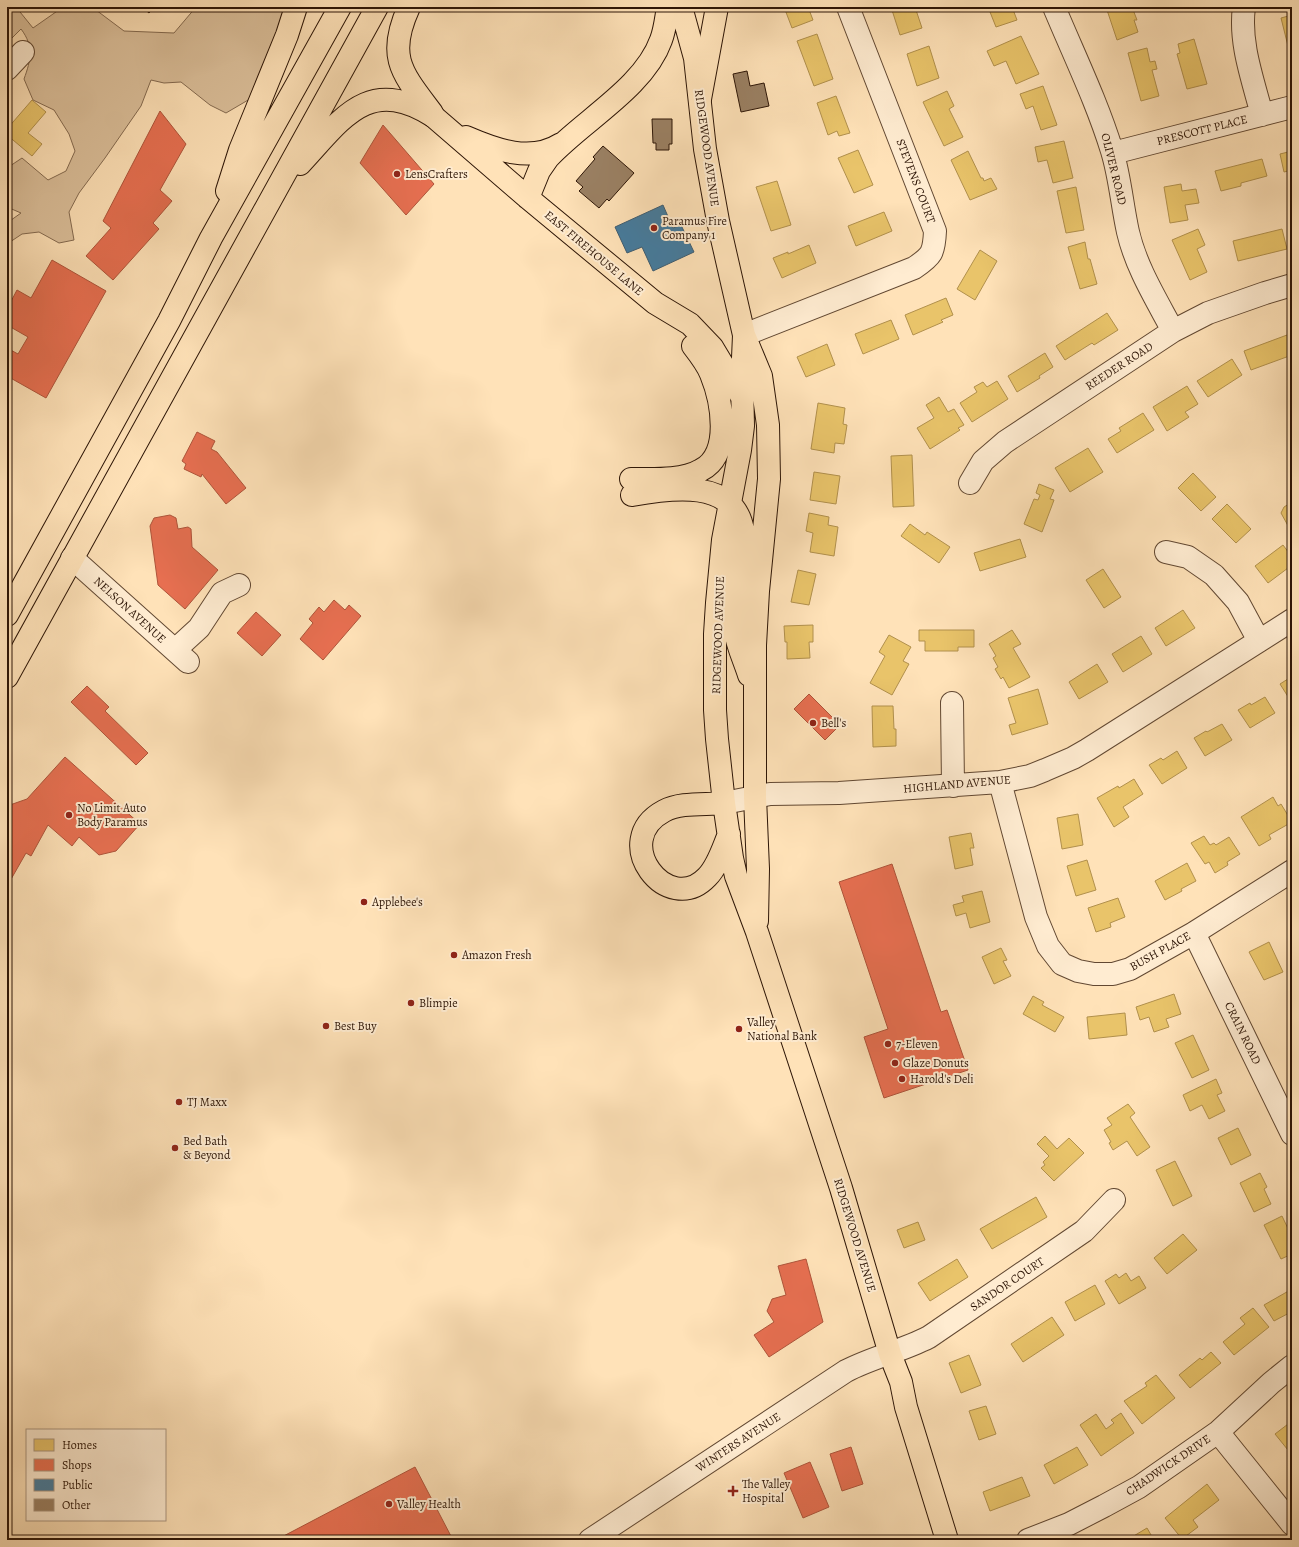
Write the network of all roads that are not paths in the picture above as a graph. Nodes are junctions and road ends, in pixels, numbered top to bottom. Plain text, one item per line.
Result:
1 (296, 7) edge
2 (340, 7) edge
3 (377, 7) edge
4 (410, 7) edge
5 (678, 7) edge
6 (717, 7) edge
7 (848, 7) edge
8 (1054, 7) edge
9 (1244, 7) edge
10 (23, 52) dead end
11 (7, 69) edge
12 (700, 99) junction
13 (1292, 107) edge
14 (1262, 115) junction
15 (434, 116) junction
16 (450, 130) junction
17 (567, 140) junction
18 (1113, 153) junction
19 (276, 190) junction
20 (528, 198) junction
21 (211, 238) junction
22 (1292, 286) edge
23 (655, 303) junction
24 (1173, 331) junction
25 (744, 335) junction
26 (743, 398) junction
27 (970, 483) dead end
28 (729, 503) junction
29 (1166, 552) dead end
30 (72, 558) junction
31 (239, 585) dead end
32 (7, 615) edge
33 (1292, 620) edge
34 (1259, 641) junction
35 (7, 677) edge
36 (754, 692) junction
37 (952, 703) dead end
38 (1000, 782) junction
39 (953, 786) junction
40 (755, 797) junction
41 (724, 803) junction
42 (729, 834) junction
43 (1292, 871) edge
44 (757, 932) junction
45 (1194, 933) junction
46 (1290, 1124) edge
47 (1114, 1200) dead end
48 (890, 1354) junction
49 (1292, 1366) edge
50 (1218, 1432) junction
51 (1292, 1524) edge
52 (590, 1540) edge
53 (947, 1540) edge
54 (1028, 1540) edge

1 - 21 main road
2 - 21 main road
3 - 19 main road
4 - 15 main road
5 - 12 main road, RIDGEWOOD AVENUE
5 - 17 main road
6 - 12 main road
7 - 25 street, STEVENS COURT
8 - 18 street, OLIVER ROAD
9 - 14 street
10 - 11 street
12 - 25 main road, RIDGEWOOD AVENUE
13 - 14 street, PRESCOTT PLACE
14 - 18 street, PRESCOTT PLACE
15 - 16 main road, EAST FIREHOUSE LANE
15 - 19 main road
16 - 17 main road
16 - 20 main road, EAST FIREHOUSE LANE
17 - 20 main road
18 - 24 street, OLIVER ROAD
19 - 30 main road
20 - 23 main road, EAST FIREHOUSE LANE
21 - 32 main road
22 - 24 street, REEDER ROAD
23 - 26 main road, EAST FIREHOUSE LANE
23 - 28 main road
24 - 27 street, REEDER ROAD
25 - 26 main road, RIDGEWOOD AVENUE
25 - 36 main road, RIDGEWOOD AVENUE
26 - 28 main road, RIDGEWOOD AVENUE
28 - 36 main road
28 - 41 main road, RIDGEWOOD AVENUE
29 - 34 street
30 - 31 street, NELSON AVENUE
30 - 35 main road
33 - 34 street, HIGHLAND AVENUE
34 - 38 street, HIGHLAND AVENUE
36 - 40 main road, RIDGEWOOD AVENUE
37 - 39 street
38 - 39 street, HIGHLAND AVENUE
38 - 45 street, BUSH PLACE
39 - 40 street, HIGHLAND AVENUE
40 - 41 street, HIGHLAND AVENUE
40 - 44 main road, RIDGEWOOD AVENUE
41 - 42 main road, RIDGEWOOD AVENUE
41 - 42 main road
42 - 44 main road, RIDGEWOOD AVENUE
43 - 45 street, BUSH PLACE
44 - 48 main road, RIDGEWOOD AVENUE
45 - 46 street, CRAIN ROAD
47 - 48 street, SANDOR COURT
48 - 52 street, WINTERS AVENUE
48 - 53 main road, RIDGEWOOD AVENUE
49 - 50 street, CHADWICK DRIVE
50 - 51 street
50 - 54 street, CHADWICK DRIVE

